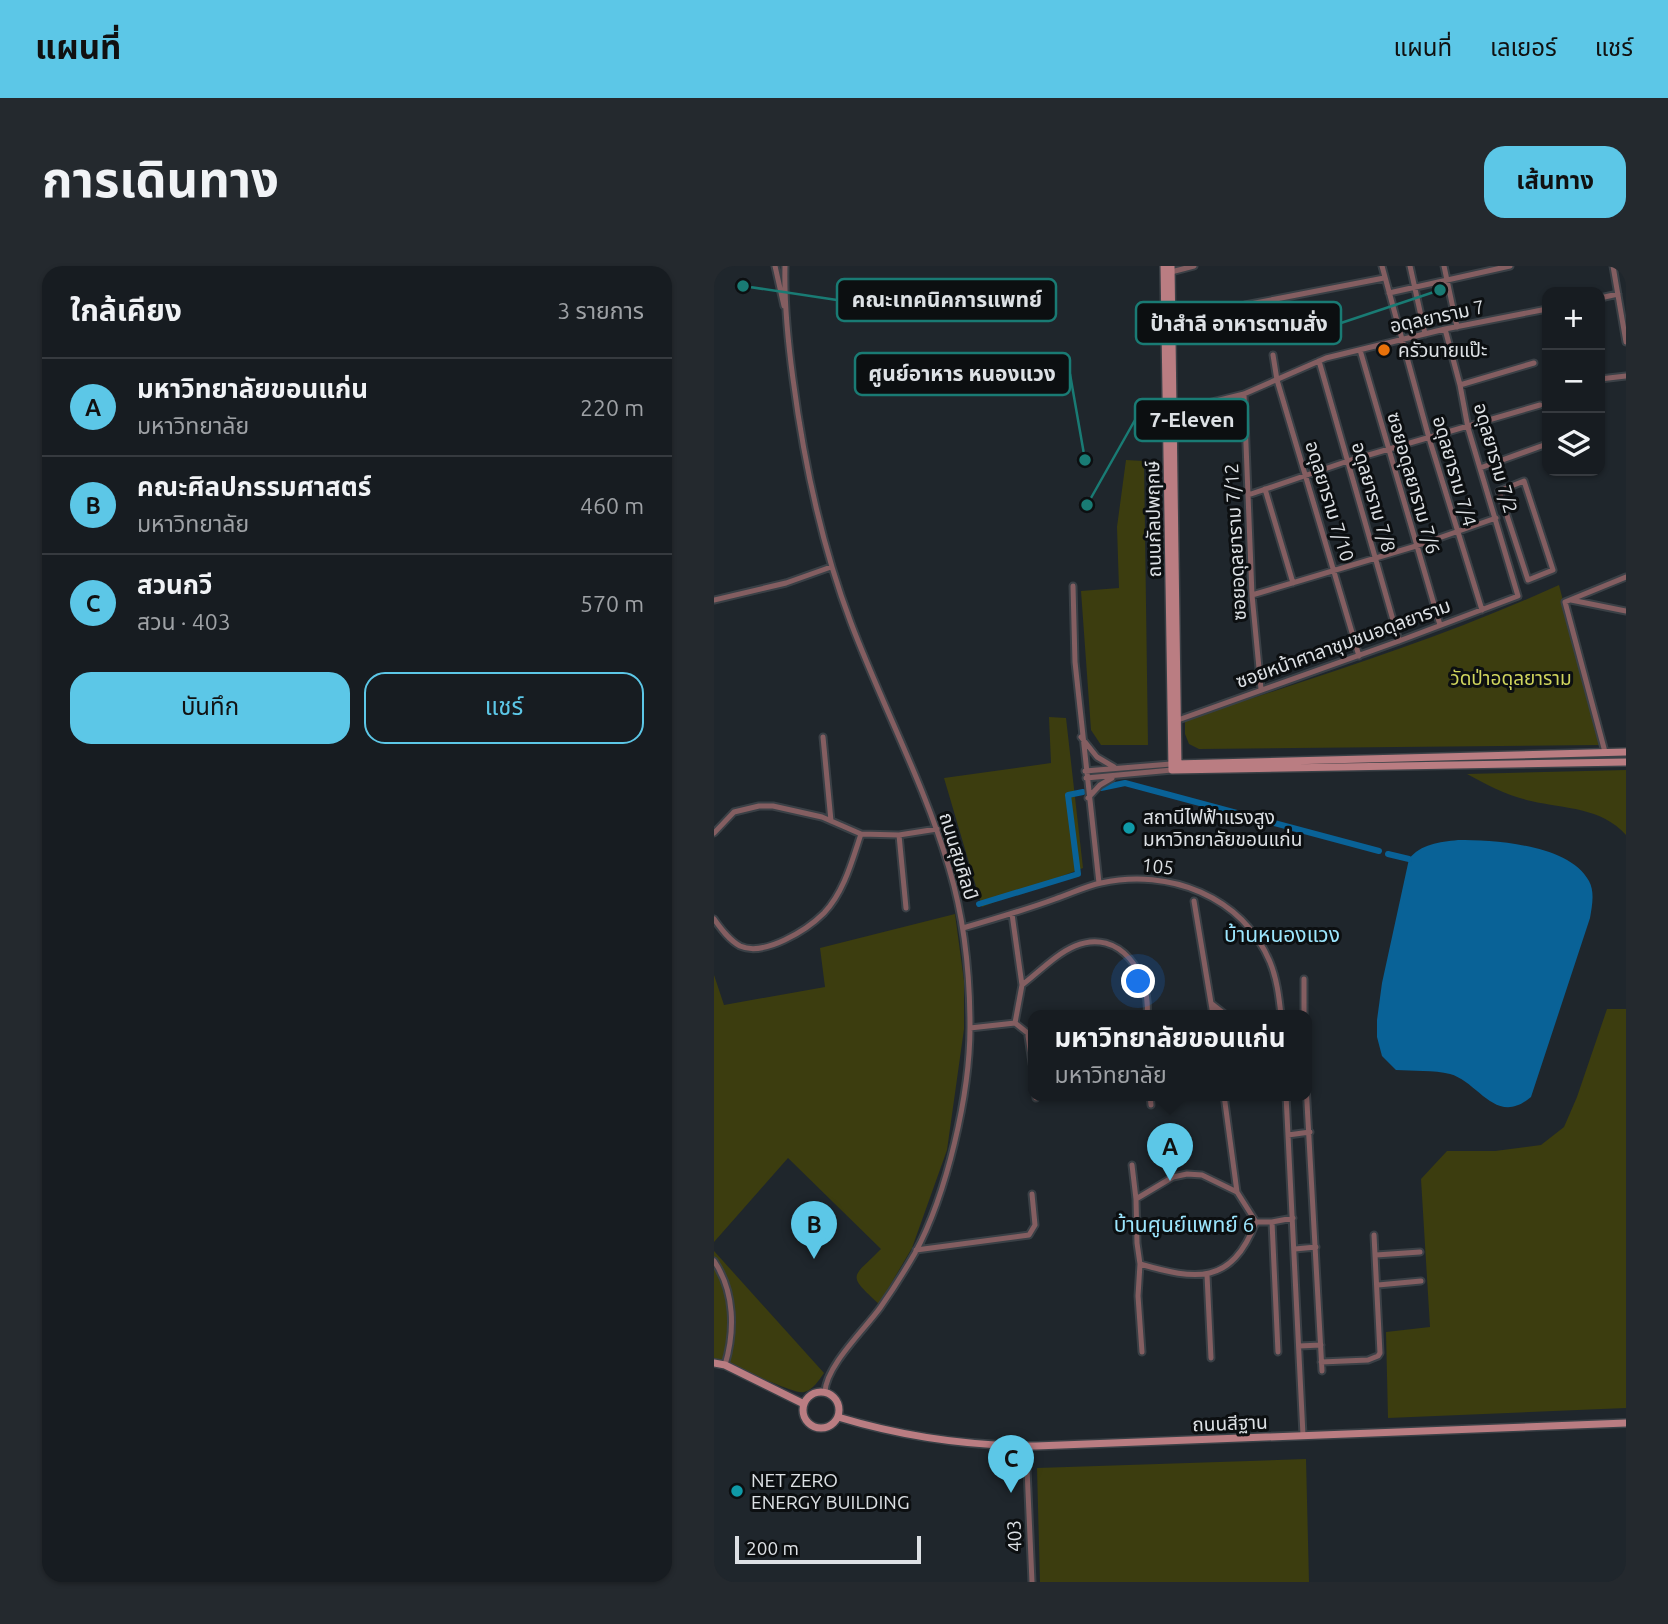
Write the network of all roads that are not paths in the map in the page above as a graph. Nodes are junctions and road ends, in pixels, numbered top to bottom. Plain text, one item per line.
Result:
1 (775, 266) edge
2 (785, 266) edge
3 (1164, 266) edge
4 (1194, 266) edge
5 (1382, 266) edge
6 (1410, 266) edge
7 (1444, 266) edge
8 (1510, 266) edge
9 (1613, 266) edge
10 (1171, 269) edge
11 (1384, 278) junction
12 (1447, 280) junction
13 (1415, 287) junction
14 (1389, 293) junction
15 (1618, 294) junction
16 (1605, 297) edge
17 (1245, 304) dead end
18 (1542, 310) edge
19 (787, 316) junction
20 (1457, 327) junction
21 (1445, 329) junction
22 (1425, 334) junction
23 (1403, 340) junction
24 (1626, 342) edge
25 (1360, 350) junction
26 (1273, 355) dead end
27 (1319, 361) junction
28 (1534, 363) dead end
29 (1626, 376) edge
30 (1605, 378) edge
31 (1277, 380) junction
32 (1460, 385) junction
33 (1244, 394) junction
34 (1541, 405) dead end
35 (1175, 411) junction
36 (1468, 428) junction
37 (1429, 438) junction
38 (1542, 446) edge
39 (1388, 450) junction
40 (1348, 461) junction
41 (1480, 468) junction
42 (1306, 475) junction
43 (1265, 489) junction
44 (1248, 495) junction
45 (1496, 518) junction
46 (1456, 531) junction
47 (1514, 537) junction
48 (1503, 540) junction
49 (1416, 546) junction
50 (1375, 558) junction
51 (831, 567) junction
52 (1335, 571) junction
53 (1626, 577) edge
54 (1293, 583) junction
55 (1073, 586) dead end
56 (1252, 595) junction
57 (1518, 596) joint
58 (714, 600) edge
59 (1570, 600) junction
60 (1482, 610) junction
61 (1626, 611) edge
62 (1440, 625) junction
63 (1399, 642) junction
64 (1359, 656) junction
65 (1261, 689) junction
66 (1178, 720) junction
67 (1081, 736) junction
68 (823, 737) dead end
69 (1605, 752) junction
70 (1626, 752) edge
71 (1518, 754) junction
72 (1626, 762) edge
73 (1517, 764) junction
74 (1175, 767) junction
75 (1118, 772) junction
76 (1086, 774) junction
77 (1088, 798) junction
78 (831, 821) junction
79 (937, 829) junction
80 (714, 833) edge
81 (861, 834) junction
82 (899, 835) junction
83 (1099, 883) junction
84 (1195, 901) dead end
85 (906, 908) dead end
86 (1012, 914) junction
87 (714, 919) edge
88 (963, 928) junction
89 (1304, 979) dead end
90 (1022, 985) junction
91 (1211, 1003) junction
92 (1147, 1010) edge
93 (1212, 1010) edge
94 (1220, 1010) edge
95 (1280, 1010) edge
96 (1304, 1010) edge
97 (1015, 1023) junction
98 (970, 1028) junction
99 (1028, 1034) edge
100 (1151, 1101) edge
101 (1225, 1101) edge
102 (1286, 1101) edge
103 (1308, 1101) edge
104 (1151, 1105) dead end
105 (1310, 1132) junction
106 (1288, 1135) junction
107 (1132, 1165) dead end
108 (1237, 1192) junction
109 (1032, 1194) dead end
110 (1136, 1199) junction
111 (1293, 1219) junction
112 (1255, 1222) junction
113 (1272, 1222) junction
114 (1374, 1235) dead end
115 (1316, 1247) junction
116 (1295, 1249) junction
117 (916, 1250) junction
118 (1420, 1252) dead end
119 (1376, 1255) junction
120 (714, 1261) edge
121 (1140, 1264) junction
122 (1207, 1275) junction
123 (1422, 1282) dead end
124 (1378, 1285) junction
125 (1321, 1345) junction
126 (1299, 1346) junction
127 (1142, 1352) dead end
128 (1278, 1352) dead end
129 (1211, 1358) dead end
130 (1321, 1362) junction
131 (714, 1363) edge
132 (726, 1366) junction
133 (1322, 1371) dead end
134 (825, 1392) junction
135 (804, 1404) junction
136 (838, 1417) junction
137 (1626, 1423) edge
138 (1303, 1435) junction
139 (1026, 1446) junction
140 (1032, 1582) edge

1 - 19 street
2 - 19 street
3 - 74 main road, ถนนกัลปพฤกษ์
4 - 10 street
5 - 11 street, อดุลยาราม 7/4
6 - 13 street
7 - 12 street
8 - 12 street
9 - 15 street
10 - 35 main road, ถนนกัลปพฤกษ์
11 - 14 street, อดุลยาราม 7/4
11 - 17 street
12 - 13 street
12 - 20 street
13 - 14 street
13 - 22 street
14 - 23 street, อดุลยาราม 7/4
15 - 16 street
15 - 24 street
18 - 20 street, อดุลยาราม 7
19 - 51 street, ถนนสุขศิลป์
20 - 21 street, อดุลยาราม 7
21 - 22 street, อดุลยาราม 7
21 - 32 street, อดุลยาราม 7/2
22 - 23 street, อดุลยาราม 7
23 - 25 street, อดุลยาราม 7
23 - 37 street, อดุลยาราม 7/4
25 - 27 street, อดุลยาราม 7
25 - 39 street, ซอยอดุลยาราม 7/6
26 - 31 street, อดุลยาราม 7/10
27 - 31 street, อดุลยาราม 7
27 - 40 street, อดุลยาราม 7/8
28 - 32 street
29 - 30 street
31 - 33 street, อดุลยาราม 7
31 - 42 street, อดุลยาราม 7/10
32 - 36 street, อดุลยาราม 7/2
33 - 35 street, อดุลยาราม 7
33 - 44 street, ซอยอดุลยาราม 7/12
34 - 36 street
35 - 66 main road, ถนนกัลปพฤกษ์
36 - 37 street
36 - 41 street, อดุลยาราม 7/2
37 - 39 street
37 - 46 street, อดุลยาราม 7/4
38 - 41 street
39 - 40 street
39 - 49 street, ซอยอดุลยาราม 7/6
40 - 42 street
40 - 50 street, อดุลยาราม 7/8
41 - 45 street, อดุลยาราม 7/2
42 - 43 street
42 - 52 street, อดุลยาราม 7/10
43 - 44 street
43 - 54 street
44 - 56 street, ซอยอดุลยาราม 7/12
45 - 46 street
45 - 48 street, อดุลยาราม 7/2
46 - 49 street
46 - 60 street, อดุลยาราม 7/4
47 - 47 street
47 - 48 street
48 - 57 street, อดุลยาราม 7/2
49 - 50 street
49 - 62 street, ซอยอดุลยาราม 7/6
50 - 52 street
50 - 63 street, อดุลยาราม 7/8
51 - 58 street
51 - 79 street, ถนนสุขศิลป์
52 - 54 street
52 - 64 street, อดุลยาราม 7/10
53 - 59 street
54 - 56 street
55 - 67 street
56 - 65 street, ซอยอดุลยาราม 7/12
57 - 60 street, ซอยหน้าศาลาชุมชนอดุลยาราม
59 - 61 street
59 - 69 street
60 - 62 street, ซอยหน้าศาลาชุมชนอดุลยาราม
62 - 63 street, ซอยหน้าศาลาชุมชนอดุลยาราม
63 - 64 street, ซอยหน้าศาลาชุมชนอดุลยาราม
64 - 65 street, ซอยหน้าศาลาชุมชนอดุลยาราม
65 - 66 street, ซอยหน้าศาลาชุมชนอดุลยาราม
66 - 74 main road, ถนนกัลปพฤกษ์
67 - 75 street
67 - 76 street
68 - 78 street
69 - 70 main road
69 - 71 main road
71 - 73 main road
71 - 74 main road
72 - 73 main road
73 - 74 main road
74 - 75 street
75 - 76 street
75 - 77 street
76 - 77 street
77 - 83 street
78 - 80 street
78 - 81 street
79 - 82 street
79 - 88 street, ถนนสุขศิลป์
81 - 82 street
81 - 87 street
82 - 85 street
83 - 86 street, 105
83 - 95 street, 105
84 - 91 street
86 - 88 street, 105
86 - 90 street
88 - 98 street, ถนนสุขศิลป์
89 - 96 street
90 - 92 street
90 - 97 street
91 - 93 street
91 - 94 street
97 - 98 street
97 - 99 street
98 - 117 street, ถนนสุขศิลป์
100 - 104 street
101 - 108 street
102 - 106 street
103 - 105 street
105 - 106 street
105 - 115 street
106 - 111 street
107 - 110 street
108 - 110 street
108 - 112 street
109 - 117 street
110 - 121 street
111 - 113 street
111 - 116 street
112 - 113 street
112 - 122 street
113 - 128 street
114 - 119 street
115 - 116 street
115 - 125 street
116 - 126 street
117 - 134 street, ถนนสุขศิลป์
118 - 119 street
119 - 124 street
120 - 132 street
121 - 122 street
121 - 127 street
122 - 129 street
123 - 124 street
124 - 130 street
125 - 126 street
125 - 130 street
126 - 138 street
130 - 133 street
131 - 132 main road, ถนนสีฐาน
132 - 135 main road, ถนนสีฐาน
134 - 135 main road
134 - 136 main road
135 - 136 main road, ถนนสีฐาน
136 - 139 main road, ถนนสีฐาน
137 - 138 main road, ถนนสีฐาน
138 - 139 main road, ถนนสีฐาน
139 - 140 street, 403

